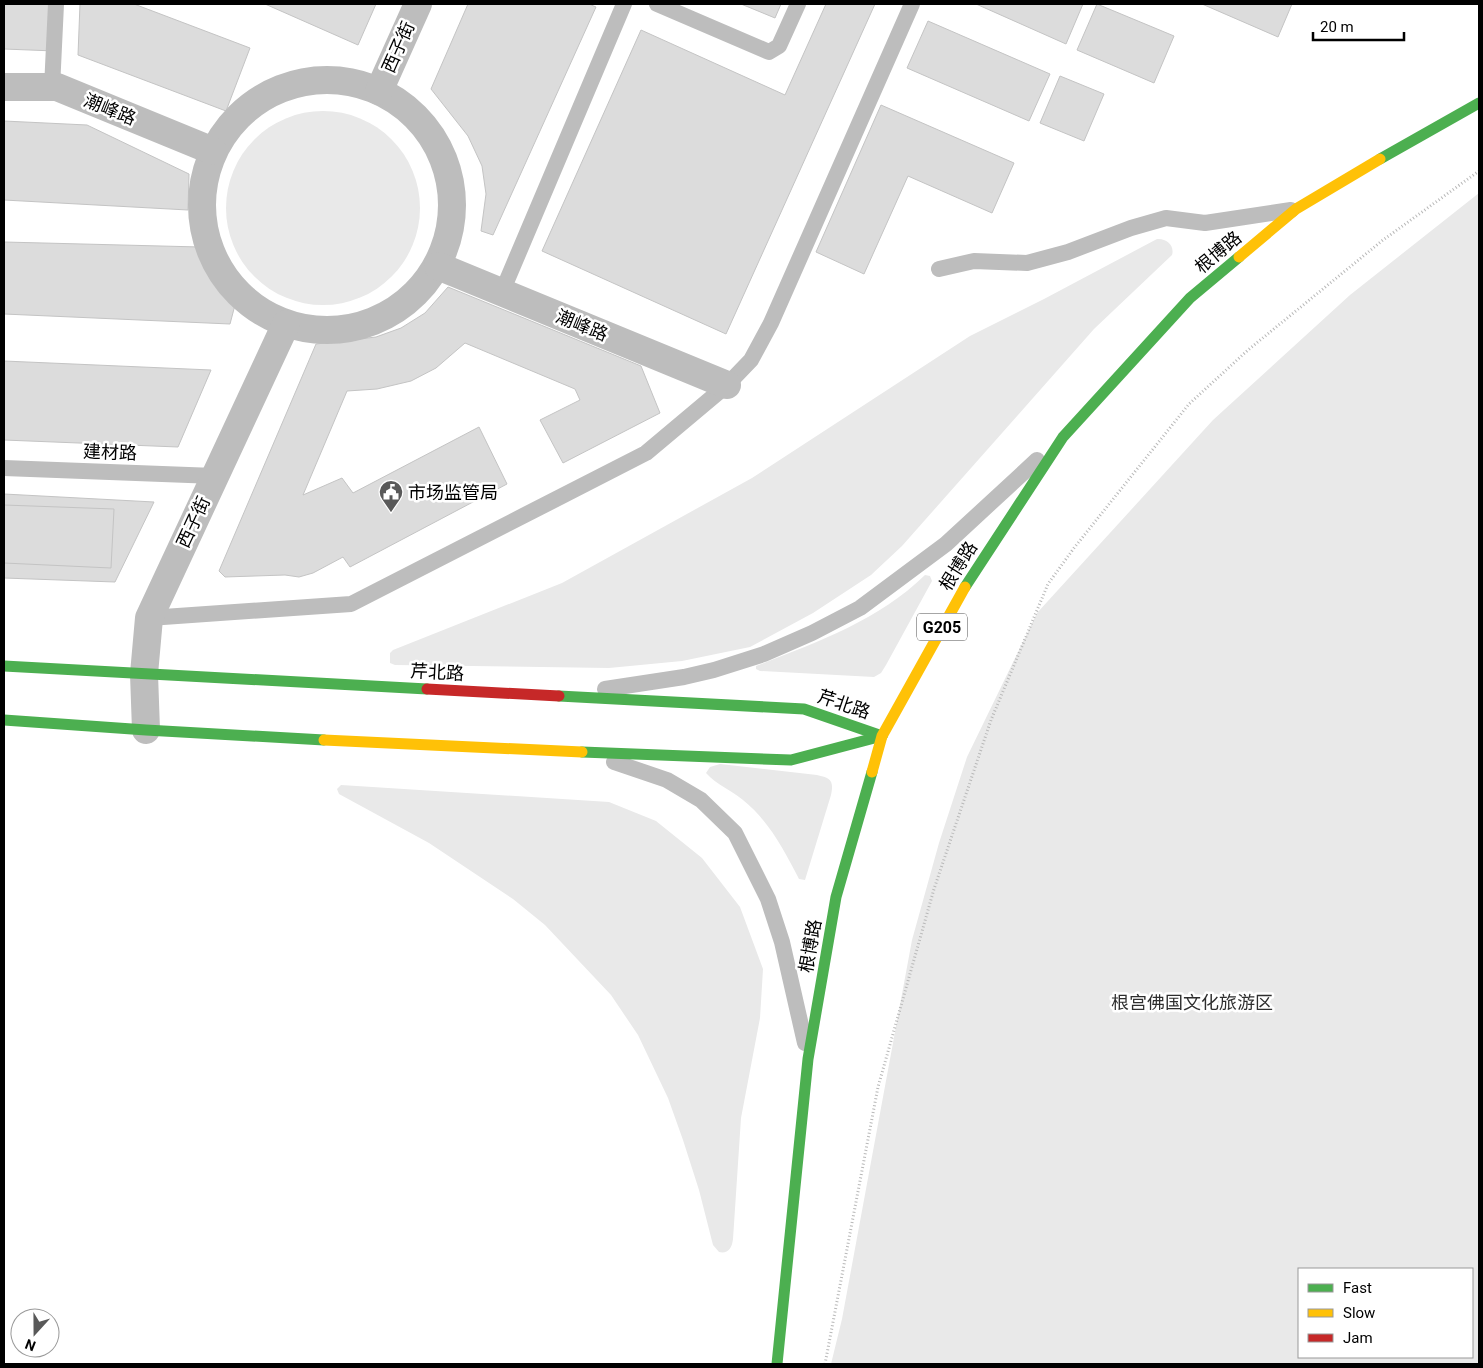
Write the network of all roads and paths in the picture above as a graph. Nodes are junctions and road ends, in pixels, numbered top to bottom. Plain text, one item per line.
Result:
1 (56, 4) edge
2 (418, 4) edge
3 (624, 4) edge
4 (657, 4) edge
5 (798, 4) edge
6 (912, 4) edge
7 (4, 87) edge
8 (52, 88) junction
9 (379, 91) junction
10 (1479, 103) edge
11 (213, 151) junction
12 (1479, 171) edge
13 (1296, 209) junction
14 (438, 266) junction
15 (939, 269) dead end
16 (502, 292) junction
17 (286, 324) junction
18 (727, 385) junction
19 (1063, 437) junction
20 (4, 468) edge
21 (215, 476) junction
22 (148, 618) junction
23 (4, 666) edge
24 (144, 674) junction
25 (560, 696) junction
26 (4, 720) edge
27 (146, 730) junction
28 (882, 736) junction
29 (520, 750) junction
30 (808, 1059) junction
31 (776, 1364) edge
32 (825, 1364) edge

1 - 8 lane
2 - 9 street, 西子街
3 - 16 lane
4 - 5 lane
6 - 18 lane
7 - 8 street, 潮峰路
8 - 11 street, 潮峰路
9 - 11 street
9 - 14 street
10 - 13 main road, 根博路 / G205
11 - 17 street
12 - 32 path
13 - 15 lane
13 - 19 main road, 根博路 / G205
14 - 16 street, 潮峰路
14 - 17 street
16 - 18 street, 潮峰路
17 - 21 street, 西子街
18 - 22 lane
19 - 25 lane
19 - 28 main road, 根博路 / G205
20 - 21 lane, 建材路
21 - 22 street, 西子街
22 - 24 street, 西子街
23 - 24 main road, 芹北路
24 - 25 main road, 芹北路
24 - 27 street, 西子街
25 - 28 main road, 芹北路
26 - 27 main road, 芹北路
27 - 29 main road, 芹北路
28 - 29 main road, 芹北路
28 - 30 main road, 根博路 / G205
29 - 30 lane
30 - 31 main road, 根博路 / G205

